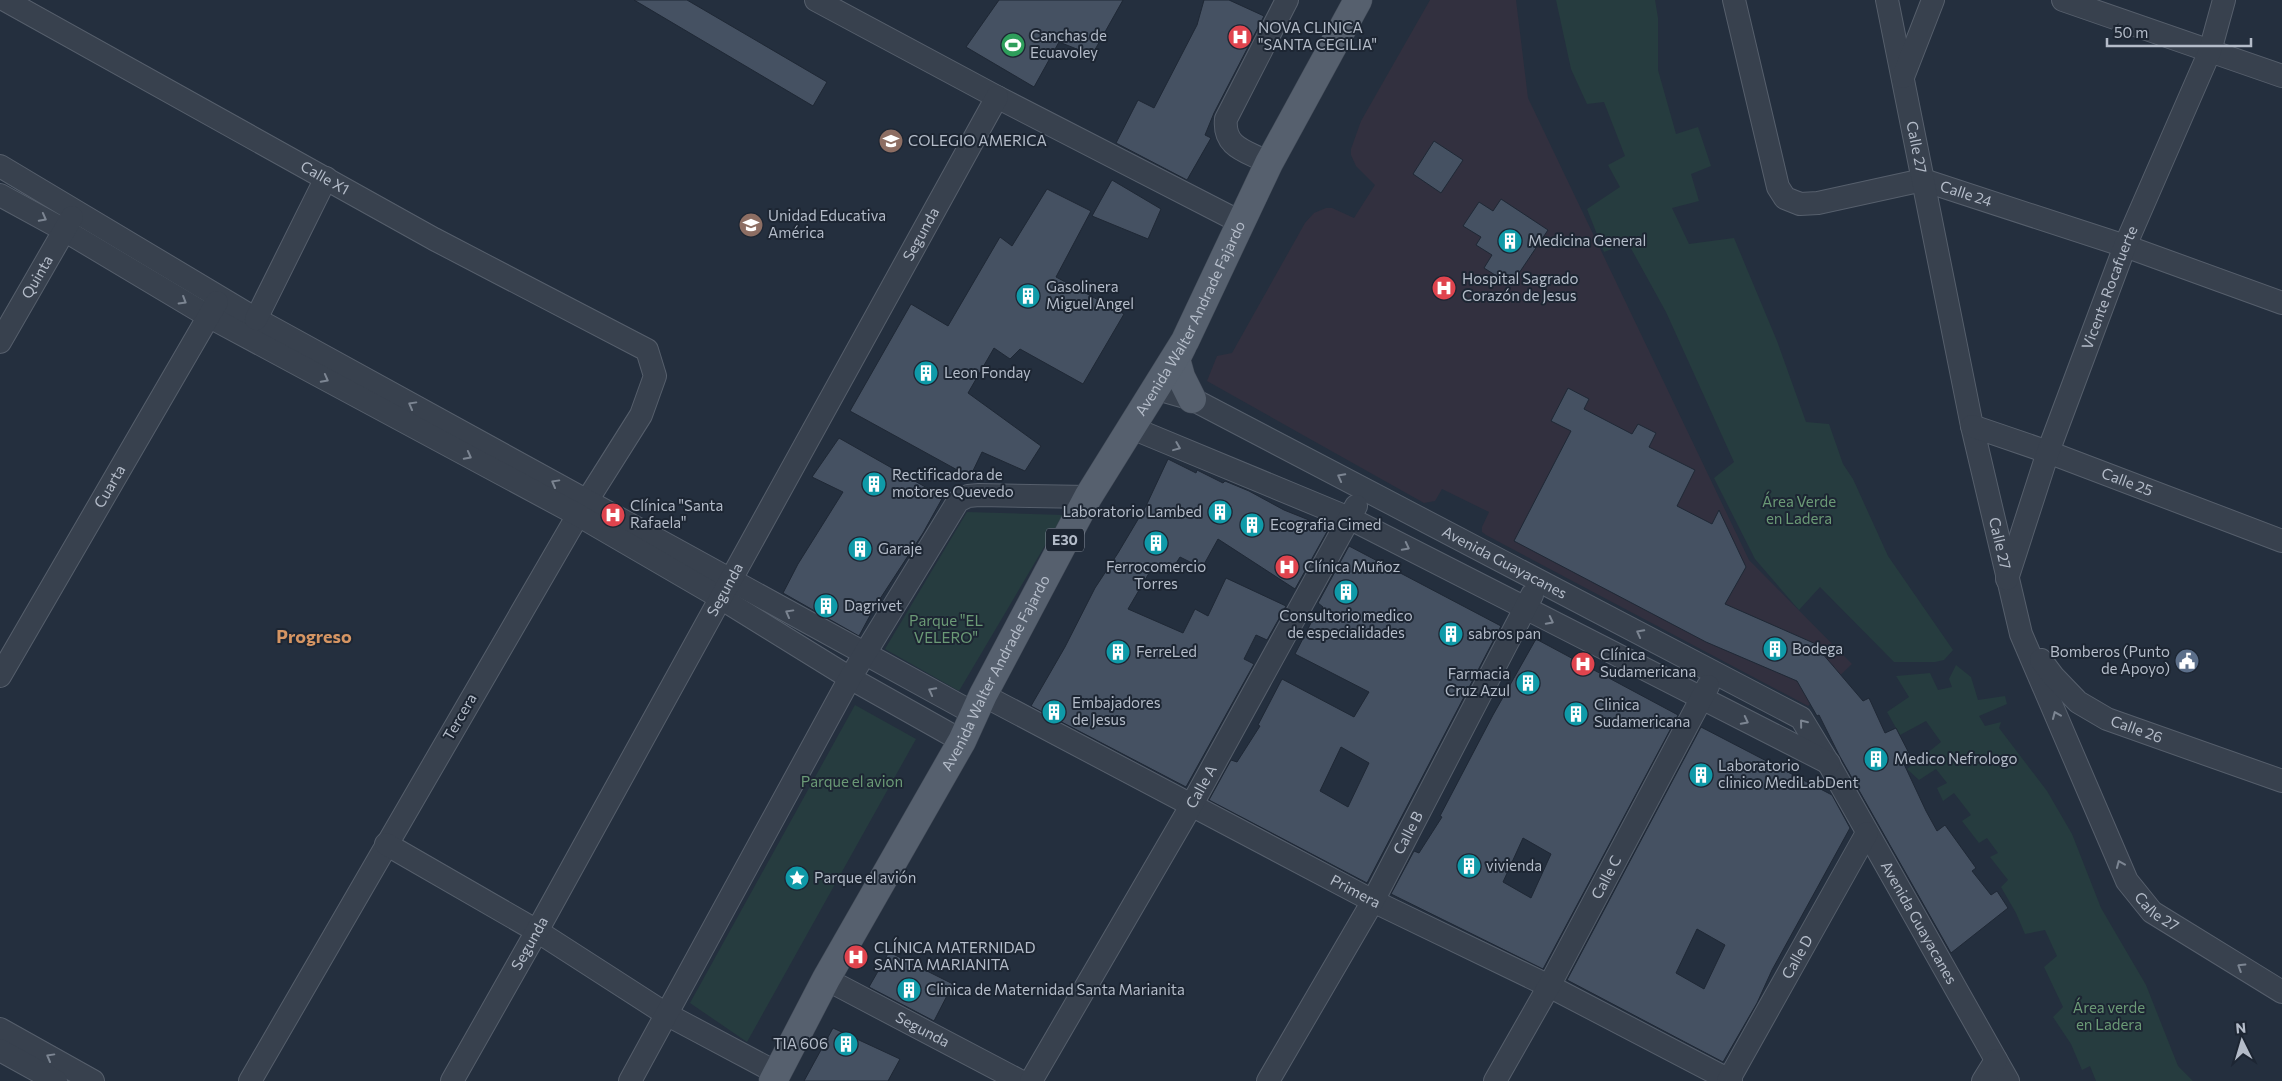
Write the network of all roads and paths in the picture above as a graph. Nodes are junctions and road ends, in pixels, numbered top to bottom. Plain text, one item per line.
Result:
1 (6, 0) edge
2 (816, 0) edge
3 (1287, 0) edge
4 (1358, 0) edge
5 (1734, 0) edge
6 (1888, 0) edge
7 (1932, 0) edge
8 (2063, 0) edge
9 (2224, 0) edge
10 (2210, 50) junction
11 (2282, 76) edge
12 (1903, 77) junction
13 (997, 97) junction
14 (1269, 163) junction
15 (0, 166) edge
16 (326, 178) junction
17 (1923, 180) junction
18 (0, 195) edge
19 (70, 220) junction
20 (1242, 224) junction
21 (2125, 246) junction
22 (2282, 303) edge
23 (214, 306) junction
24 (256, 319) junction
25 (1185, 341) junction
26 (0, 342) edge
27 (646, 350) joint
28 (1157, 389) junction
29 (1192, 399) junction
30 (1972, 426) junction
31 (1132, 428) junction
32 (2048, 452) junction
33 (1364, 489) junction
34 (1088, 497) junction
35 (582, 508) junction
36 (1349, 518) junction
37 (2282, 541) edge
38 (2007, 580) junction
39 (1540, 581) junction
40 (724, 589) junction
41 (1525, 608) junction
42 (2021, 634) junction
43 (865, 655) junction
44 (1714, 672) junction
45 (0, 676) edge
46 (850, 678) junction
47 (1702, 698) junction
48 (979, 704) junction
49 (962, 741) junction
50 (1829, 764) junction
51 (2282, 781) edge
52 (1191, 806) junction
53 (1867, 833) junction
54 (386, 844) junction
55 (1373, 901) junction
56 (537, 931) junction
57 (826, 979) junction
58 (1549, 986) junction
59 (2282, 992) edge
60 (666, 1014) junction
61 (4, 1046) edge
62 (1996, 1060) junction
63 (775, 1077) edge
64 (56, 1081) edge
65 (92, 1081) edge
66 (250, 1081) edge
67 (452, 1081) edge
68 (630, 1081) edge
69 (1020, 1081) edge
70 (1031, 1081) edge
71 (1268, 1081) edge
72 (1495, 1081) edge
73 (1729, 1081) edge
74 (1983, 1081) edge
75 (2008, 1081) edge

1 - 16 street, Calle X1
2 - 13 street
3 - 14 street
4 - 14 main road, Avenida Walter Andrade Fajardo / E30
5 - 17 street, Calle 24
6 - 12 street, Calle 27
7 - 12 street
8 - 10 street
9 - 10 street, Vicente Rocafuerte
10 - 11 street
10 - 21 street, Vicente Rocafuerte
12 - 17 street, Calle 27
13 - 20 street
13 - 40 street, Segunda
14 - 20 main road, Avenida Walter Andrade Fajardo / E30
15 - 19 street
16 - 24 street
16 - 27 street, Calle X1
17 - 21 street, Calle 24
17 - 30 street, Calle 27
18 -> 19 street
19 - 23 street
19 - 26 street, Quinta
20 - 25 main road, Avenida Walter Andrade Fajardo / E30
21 - 22 street, Calle 24
21 - 32 street, Vicente Rocafuerte
23 - 24 street
23 -> 35 street
23 - 45 street, Cuarta
35 -> 24 street
25 - 28 main road, Avenida Walter Andrade Fajardo / E30
25 - 29 main road
27 - 35 street, Tercera
28 - 29 street, Avenida Guayacanes
28 - 31 main road, Avenida Walter Andrade Fajardo / E30
33 -> 29 street, Avenida Guayacanes
30 - 32 street, Calle 25
30 - 38 street, Calle 27
31 - 34 main road, Avenida Walter Andrade Fajardo / E30
31 -> 36 street, Avenida Guayacanes
32 - 37 street, Calle 25
32 - 38 street, Vicente Rocafuerte
33 - 36 street, Calle A
33 - 39 street, Avenida Guayacanes
34 - 43 street
34 - 48 main road, Avenida Walter Andrade Fajardo / E30
35 - 40 street
35 - 54 street, Tercera
36 -> 41 street, Avenida Guayacanes
36 - 52 street, Calle A
38 - 42 street, Calle 27
39 - 41 street, Calle B
44 -> 39 street, Avenida Guayacanes
43 -> 40 street, Primera
40 - 46 street
40 - 56 street, Segunda
41 -> 47 street, Avenida Guayacanes
41 - 55 street, Calle B
42 - 51 street, Calle 26
59 -> 42 street, Calle 27
43 - 46 street
48 -> 43 street, Primera
44 - 47 street, Calle C
50 -> 44 street, Avenida Guayacanes
46 - 49 street
46 - 60 street
47 -> 50 street, Avenida Guayacanes
47 - 58 street, Calle C
48 - 49 main road, Avenida Walter Andrade Fajardo / E30
48 - 52 street, Primera
49 - 57 main road, Avenida Walter Andrade Fajardo / E30
50 - 53 street, Avenida Guayacanes
52 - 55 street, Primera
52 - 70 street, Calle A
53 - 62 street, Avenida Guayacanes
53 - 73 street, Calle D
54 - 56 street
54 - 66 street, Tercera
55 - 58 street, Primera
55 - 71 street, Calle B
56 - 60 street
56 - 67 street, Segunda
57 - 63 main road, Avenida Walter Andrade Fajardo / E30
57 - 69 street, Segunda
58 - 72 street, Calle C
58 - 73 street, Primera
60 - 63 street
60 - 68 street
61 - 64 street
65 -> 61 street
62 - 74 street
62 - 75 street, Avenida Guayacanes

